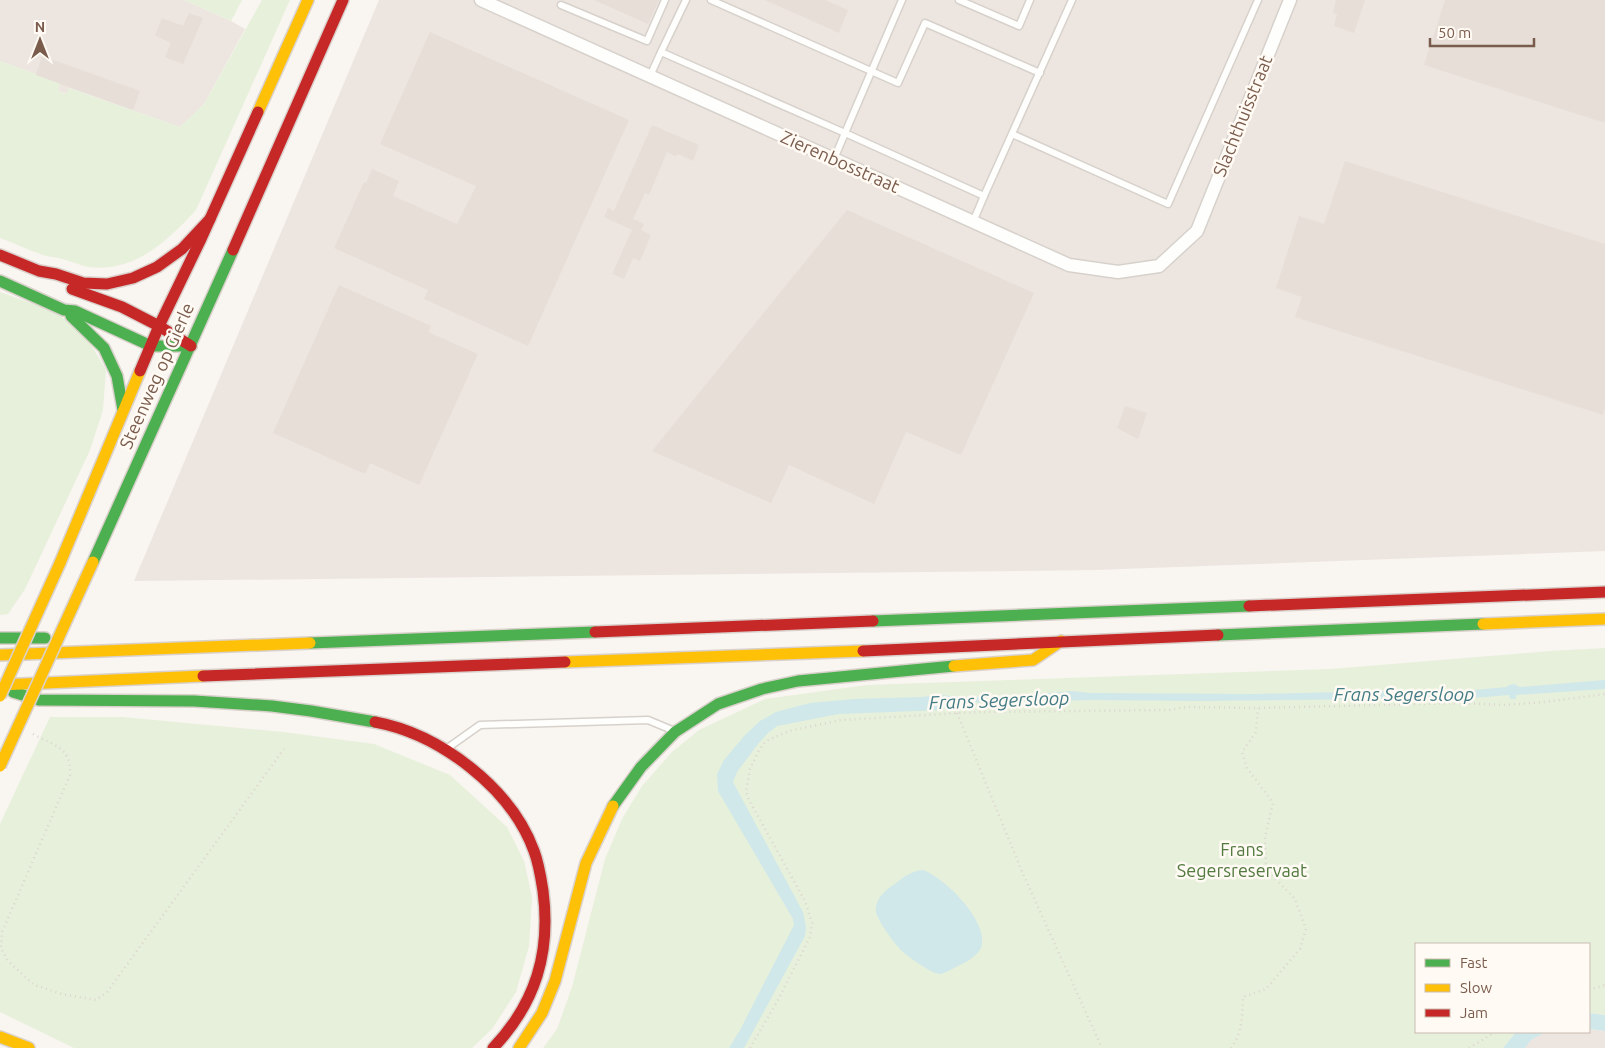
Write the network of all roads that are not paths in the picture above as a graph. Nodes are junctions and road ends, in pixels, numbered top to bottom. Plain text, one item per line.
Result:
1 (308, 0) edge
2 (343, 0) edge
3 (481, 0) edge
4 (665, 0) edge
5 (686, 0) edge
6 (711, 0) edge
7 (902, 0) edge
8 (959, 0) edge
9 (1030, 0) edge
10 (1072, 0) edge
11 (1258, 0) edge
12 (1290, 0) edge
13 (561, 5) dead end
14 (661, 52) junction
15 (871, 72) junction
16 (1040, 73) junction
17 (650, 76) junction
18 (845, 133) junction
19 (1012, 134) junction
20 (834, 159) junction
21 (984, 196) junction
22 (210, 219) junction
23 (973, 222) junction
24 (1197, 231) joint
25 (0, 255) edge
26 (39, 271) junction
27 (0, 281) edge
28 (64, 310) junction
29 (160, 326) junction
30 (151, 346) junction
31 (191, 346) junction
32 (123, 410) junction
33 (1605, 592) edge
34 (1605, 620) edge
35 (0, 638) edge
36 (68, 638) dead end
37 (86, 641) dead end
38 (1062, 641) junction
39 (112, 651) junction
40 (0, 655) edge
41 (0, 684) edge
42 (0, 689) edge
43 (0, 696) edge
44 (675, 732) junction
45 (446, 750) junction
46 (0, 766) edge
47 (0, 1031) edge
48 (0, 1037) edge
49 (14, 1041) junction
50 (29, 1048) edge
51 (493, 1048) edge
52 (519, 1048) edge

1 - 22 main road, Steenweg op Gierle
2 - 31 main road, Steenweg op Gierle
3 - 17 street, Zierenbosstraat
4 - 13 lane
5 - 14 lane
6 - 15 lane
7 - 15 lane
8 - 9 lane
10 - 16 lane
11 - 19 lane
12 - 24 street, Slachthuisstraat
14 - 17 lane
14 - 18 lane
15 - 16 lane
15 - 18 lane
16 - 19 lane
17 - 20 street, Zierenbosstraat
18 - 20 lane
18 - 21 lane
19 - 21 lane
20 - 23 street, Zierenbosstraat
21 - 23 lane
22 - 26 main road
22 - 29 main road, Steenweg op Gierle
23 - 24 street, Zierenbosstraat
25 - 26 main road
26 - 29 main road
27 - 28 main road
28 - 30 main road
28 - 32 main road
29 - 30 main road, Steenweg op Gierle
29 - 31 main road
30 - 31 main road
30 - 32 main road, Steenweg op Gierle
31 - 46 main road, Steenweg op Gierle, bridge
32 - 43 main road, Steenweg op Gierle, bridge
33 - 39 main road
34 - 38 main road
35 - 36 main road
37 - 39 main road
38 - 41 main road
38 - 44 main road
39 - 40 main road
42 - 45 main road
44 - 45 lane
44 - 52 main road
45 - 51 main road
47 - 49 main road
48 - 49 main road
49 - 50 main road

